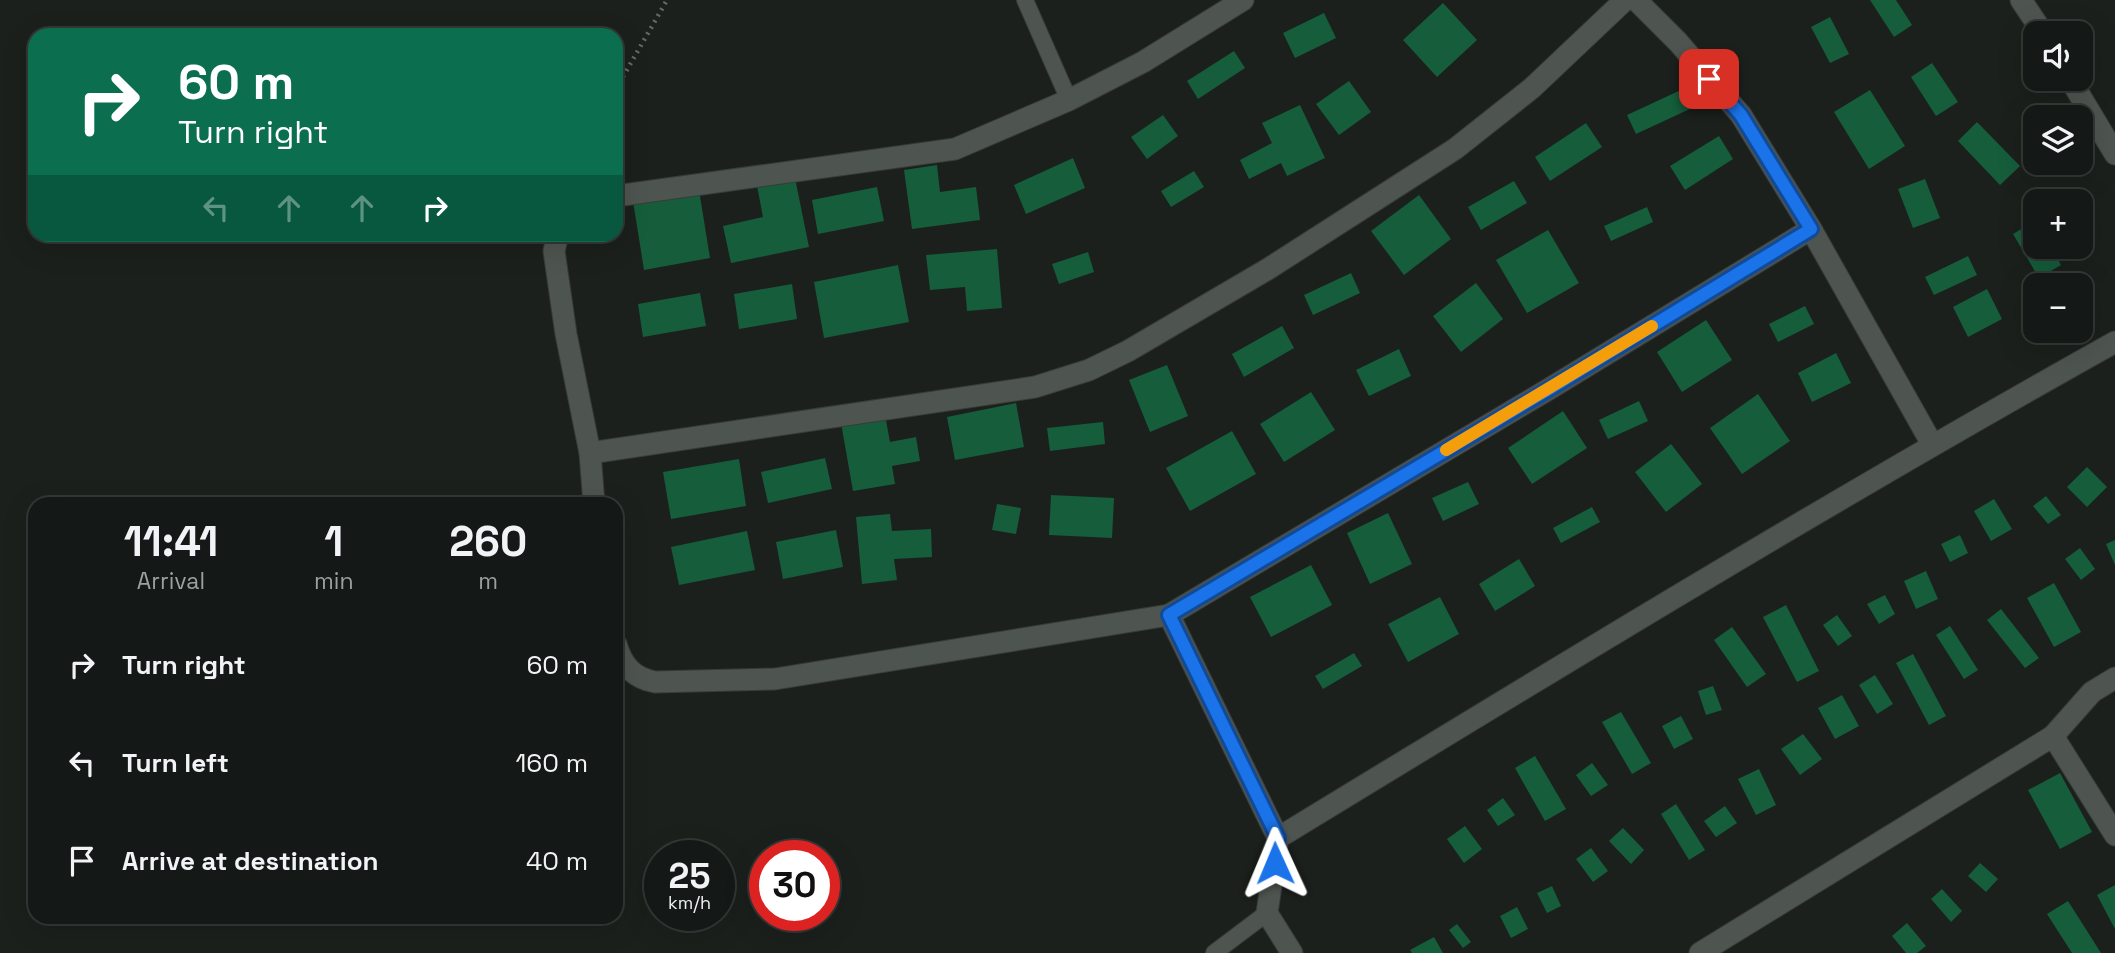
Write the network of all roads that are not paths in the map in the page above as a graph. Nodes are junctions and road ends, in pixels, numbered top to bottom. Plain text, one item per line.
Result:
1 (1025, 0) edge
2 (1243, 0) edge
3 (1625, 0) edge
4 (1636, 0) edge
5 (2021, 0) edge
6 (2035, 21) edge
7 (2077, 91) edge
8 (1069, 100) junction
9 (2115, 153) edge
10 (623, 195) edge
11 (1811, 229) junction
12 (556, 242) edge
13 (2115, 342) edge
14 (1932, 444) junction
15 (590, 453) junction
16 (593, 497) edge
17 (1169, 615) junction
18 (623, 659) edge
19 (2115, 678) edge
20 (2053, 736) junction
21 (2115, 835) edge
22 (1278, 838) junction
23 (1267, 913) junction
24 (1214, 953) edge
25 (1292, 953) edge
26 (1700, 953) edge

1 - 8 lane
2 - 8 street
3 - 15 street
4 - 11 street
5 - 6 street
7 - 9 street
8 - 10 street
11 - 14 street
11 - 17 street
12 - 15 street
13 - 14 street
14 - 22 street
15 - 16 street
17 - 18 street
17 - 22 street
19 - 20 street
20 - 21 street
20 - 26 street
22 - 23 street
23 - 24 lane
23 - 25 street

